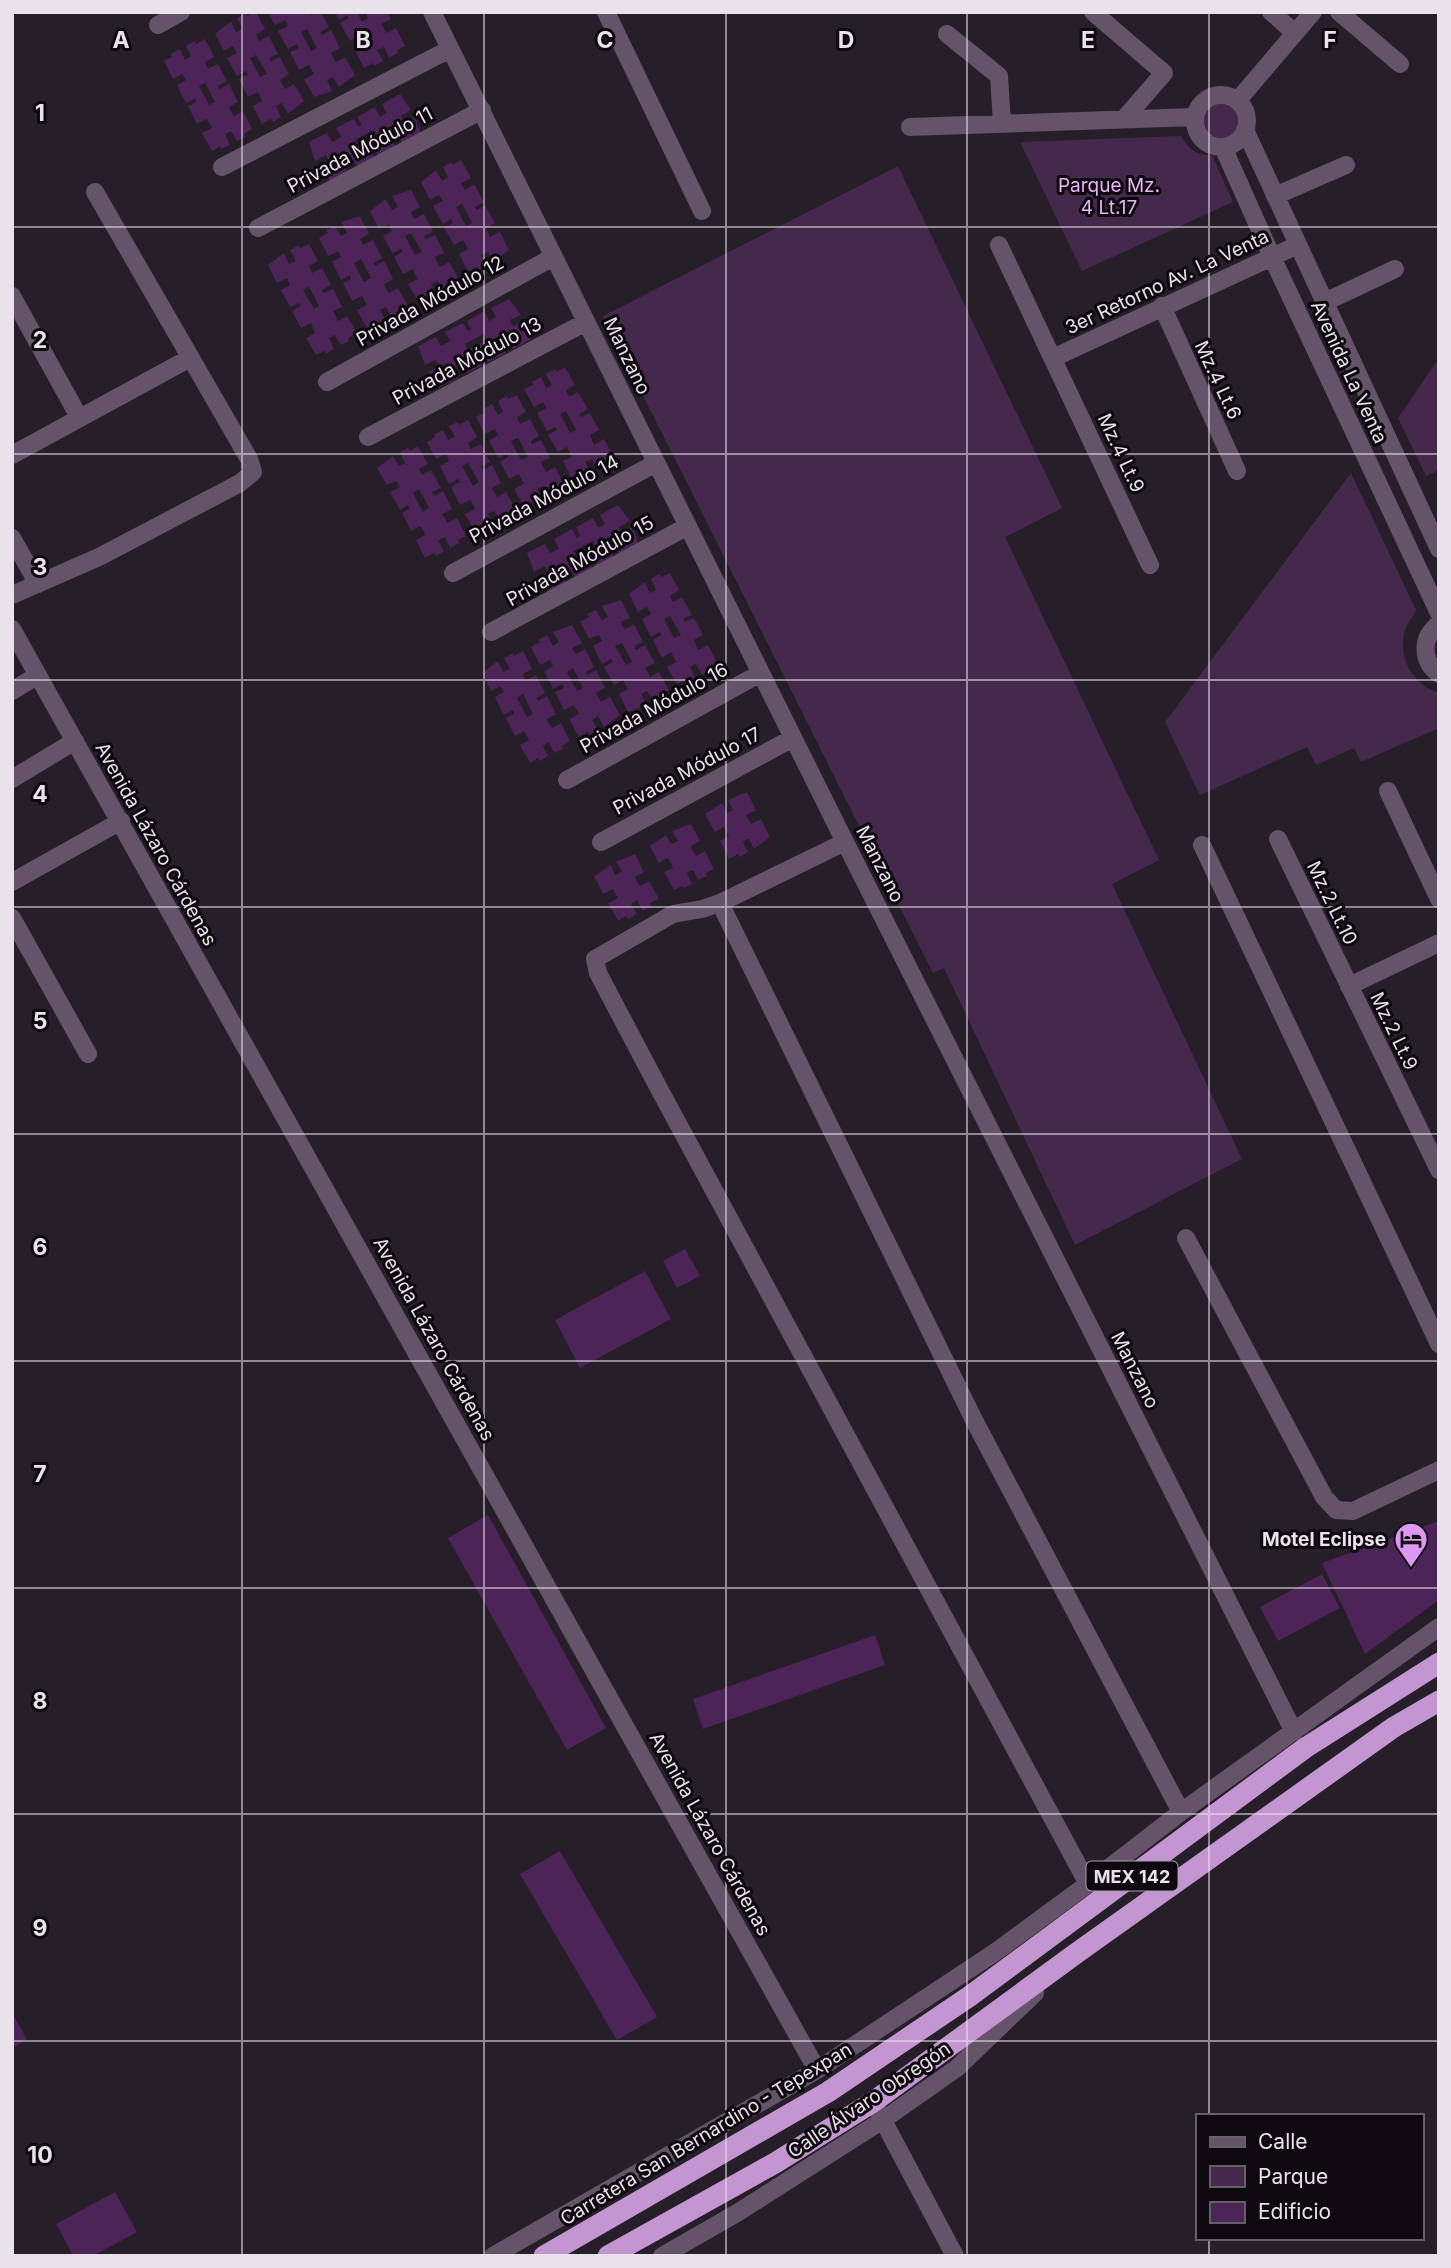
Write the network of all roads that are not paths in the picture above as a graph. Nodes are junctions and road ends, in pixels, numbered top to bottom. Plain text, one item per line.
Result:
1 (181, 12) edge
2 (432, 12) edge
3 (606, 12) edge
4 (1093, 12) edge
5 (1271, 12) edge
6 (1313, 12) edge
7 (1339, 12) edge
8 (158, 25) dead end
9 (1295, 33) junction
10 (947, 34) dead end
11 (450, 49) junction
12 (1400, 64) dead end
13 (1238, 100) junction
14 (482, 110) junction
15 (1194, 117) junction
16 (1124, 119) junction
17 (1002, 123) junction
18 (910, 127) dead end
19 (1245, 131) junction
20 (1223, 147) junction
21 (1346, 165) dead end
22 (222, 167) dead end
23 (94, 192) dead end
24 (1275, 196) junction
25 (702, 211) dead end
26 (258, 228) dead end
27 (999, 245) dead end
28 (1298, 245) junction
29 (553, 257) junction
30 (1272, 257) junction
31 (1395, 269) dead end
32 (12, 296) edge
33 (1325, 302) junction
34 (1162, 306) junction
35 (586, 322) junction
36 (190, 358) junction
37 (1053, 358) junction
38 (327, 382) dead end
39 (79, 417) junction
40 (368, 437) dead end
41 (12, 455) edge
42 (656, 463) junction
43 (1237, 471) dead end
44 (1433, 523) edge
45 (688, 526) junction
46 (12, 538) edge
47 (1439, 549) edge
48 (1150, 565) dead end
49 (453, 573) dead end
50 (38, 584) junction
51 (12, 595) edge
52 (1439, 613) edge
53 (1439, 624) edge
54 (12, 629) edge
55 (491, 632) dead end
56 (761, 673) junction
57 (1439, 674) edge
58 (38, 675) junction
59 (12, 691) edge
60 (793, 738) junction
61 (75, 741) junction
62 (12, 779) edge
63 (567, 779) dead end
64 (1388, 791) dead end
65 (121, 821) junction
66 (1278, 839) dead end
67 (601, 842) dead end
68 (845, 842) junction
69 (1202, 845) dead end
70 (12, 882) edge
71 (1439, 899) edge
72 (720, 904) junction
73 (12, 918) edge
74 (1439, 943) edge
75 (1349, 986) junction
76 (88, 1054) dead end
77 (1439, 1170) edge
78 (1185, 1238) dead end
79 (1439, 1344) edge
80 (1439, 1470) edge
81 (1439, 1627) edge
82 (1439, 1663) edge
83 (1439, 1701) edge
84 (1294, 1732) junction
85 (1181, 1812) junction
86 (1088, 1884) junction
87 (817, 2070) junction
88 (878, 2111) junction
89 (492, 2256) edge
90 (544, 2256) edge
91 (608, 2256) edge
92 (662, 2256) edge
93 (955, 2256) edge

1 - 8 street
2 - 11 street, Manzano
3 - 25 street
4 - 16 street
5 - 9 street
6 - 9 street
7 - 12 street
9 - 13 street
10 - 17 street
11 - 14 street, Manzano
11 - 22 street
13 - 15 street
13 - 19 street
14 - 26 street, Privada Módulo 11
14 - 29 street, Manzano
15 - 16 street
15 - 20 street
16 - 17 street
17 - 18 street
19 - 20 street
19 - 24 street, Avenida La Venta
20 - 30 street, Avenida La Venta
21 - 24 street
23 - 36 street
24 - 28 street, Avenida La Venta
27 - 37 street, Mz.4 Lt.9
28 - 30 street, 3er Retorno Av. La Venta
28 - 33 street, Avenida La Venta
29 - 35 street, Manzano
29 - 38 street, Privada Módulo 12
30 - 34 street, 3er Retorno Av. La Venta
30 - 52 street, Avenida La Venta
31 - 33 street
32 - 39 street
33 - 44 street, Avenida La Venta
34 - 37 street, 3er Retorno Av. La Venta
34 - 43 street, Mz.4 Lt.6
35 - 40 street, Privada Módulo 13
35 - 42 street, Manzano
36 - 39 street
36 - 50 street
37 - 48 street, Mz.4 Lt.9
39 - 41 street
42 - 45 street, Manzano
42 - 49 street, Privada Módulo 14
44 - 47 street, Avenida La Venta
45 - 55 street, Privada Módulo 15
45 - 56 street, Manzano
46 - 50 street
50 - 51 street
53 - 57 street
54 - 58 street, Avenida Lázaro Cárdenas
56 - 60 street, Manzano
56 - 63 street, Privada Módulo 16
58 - 59 street
58 - 61 street, Avenida Lázaro Cárdenas
60 - 67 street, Privada Módulo 17
60 - 68 street, Manzano
61 - 62 street
61 - 65 street, Avenida Lázaro Cárdenas
64 - 71 street
65 - 70 street
65 - 87 street, Avenida Lázaro Cárdenas
66 - 75 street, Mz.2 Lt.10
68 - 72 street
68 - 84 street, Manzano
69 - 79 street
72 - 85 street
72 - 86 street
73 - 76 street
74 - 75 street
75 - 77 street, Mz.2 Lt.9
78 - 80 street
81 - 84 street
82 - 90 highway, Carretera San Bernardino - Tepexpan / MEX 142
83 - 88 highway, MEX 142
84 - 85 street
85 - 86 street
86 - 87 street
87 - 89 street
88 - 91 highway, MEX 142
88 - 92 street, Calle Álvaro Obregón
88 - 93 street

